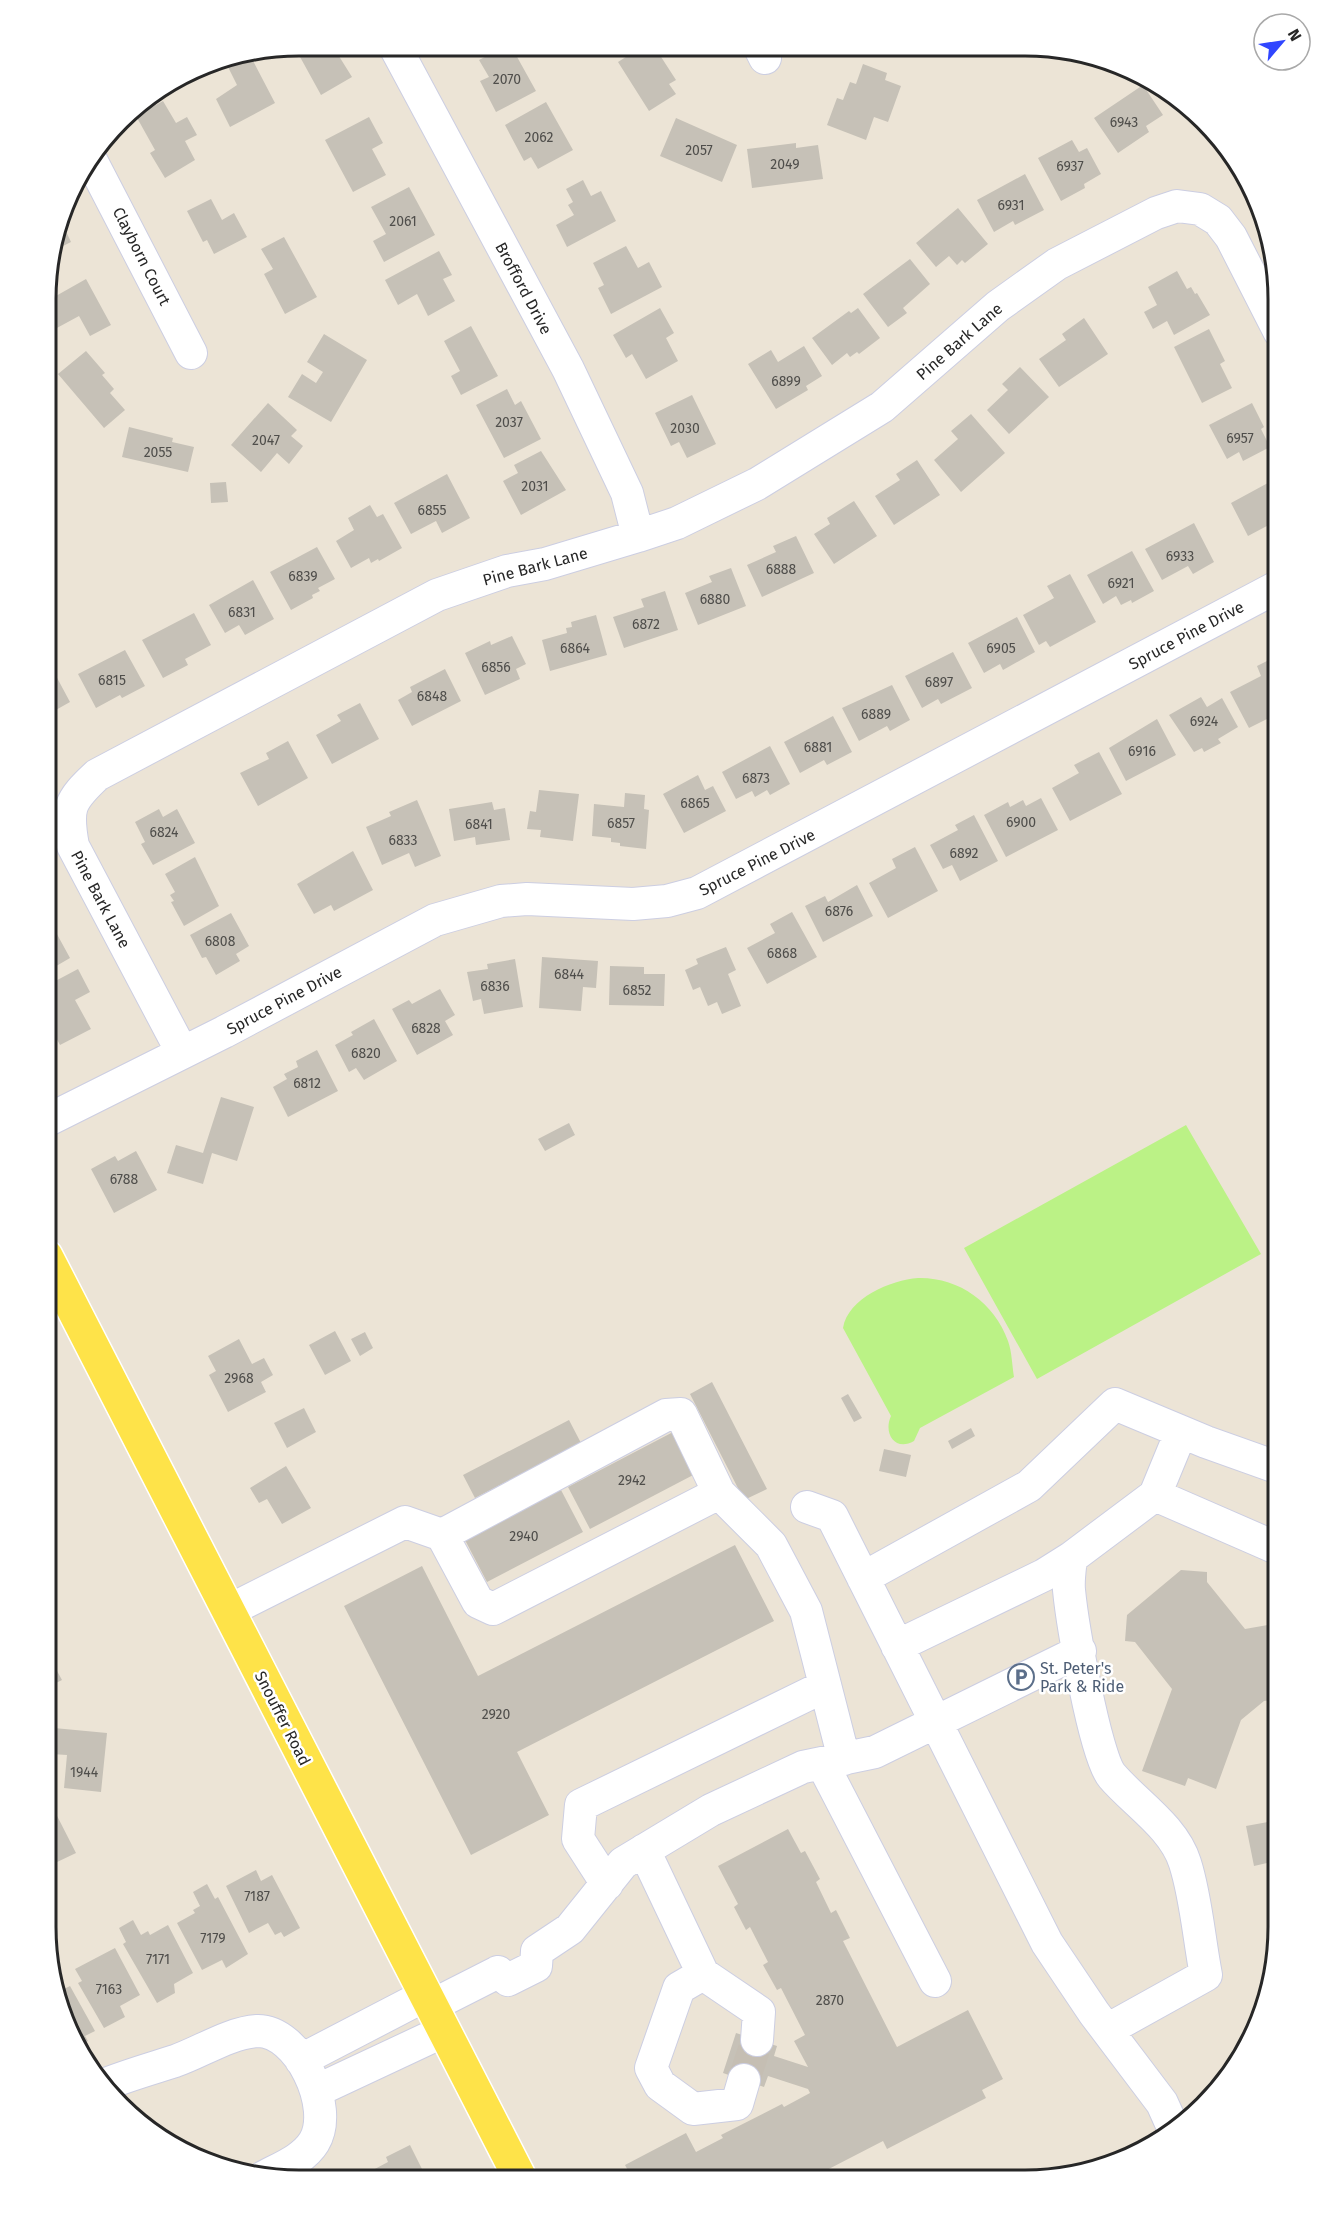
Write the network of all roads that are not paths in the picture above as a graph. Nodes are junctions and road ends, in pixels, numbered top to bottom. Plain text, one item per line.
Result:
1 (400, 56) edge
2 (94, 166) edge
3 (1268, 309) edge
4 (192, 353) dead end
5 (638, 536) junction
6 (1268, 592) edge
7 (182, 1052) junction
8 (56, 1116) edge
9 (56, 1276) edge
10 (1181, 1432) junction
11 (1268, 1464) edge
12 (718, 1492) junction
13 (1155, 1495) junction
14 (807, 1507) dead end
15 (442, 1535) junction
16 (1268, 1545) edge
17 (1071, 1558) junction
18 (863, 1578) junction
19 (228, 1611) junction
20 (897, 1646) junction
21 (1080, 1651) junction
22 (825, 1686) junction
23 (937, 1724) junction
24 (833, 1761) junction
25 (644, 1850) junction
26 (607, 1884) junction
27 (691, 1981) junction
28 (935, 1981) dead end
29 (434, 2010) junction
30 (1107, 2030) junction
31 (758, 2040) tunnel mouth
32 (301, 2060) junction
33 (744, 2080) tunnel mouth
34 (111, 2082) edge
35 (316, 2091) junction
36 (1170, 2123) edge
37 (278, 2170) edge
38 (516, 2170) edge

1 - 5 street, Brofford Drive
2 - 4 street, Clayborn Court
3 - 5 street, Pine Bark Lane
5 - 7 street, Pine Bark Lane
6 - 7 street, Spruce Pine Drive
7 - 8 street, Spruce Pine Drive
9 - 19 main road, Snouffer Road
10 - 11 street
10 - 13 street
10 - 18 street
12 - 15 street
12 - 15 street
12 - 22 street
13 - 16 street
13 - 17 street
14 - 18 street
15 - 19 street
17 - 20 street
17 - 21 street
18 - 20 street
19 - 29 main road, Snouffer Road
20 - 23 street
21 - 23 street
21 - 30 street
22 - 24 street
22 - 26 street
23 - 24 street
23 - 30 street
24 - 25 street
24 - 28 street
25 - 26 street
25 - 27 street
26 - 29 street
27 - 31 street
27 - 33 street
29 - 32 street
29 - 35 street
29 - 38 main road, Snouffer Road
30 - 36 street
32 - 34 street
32 - 35 street
35 - 37 street

